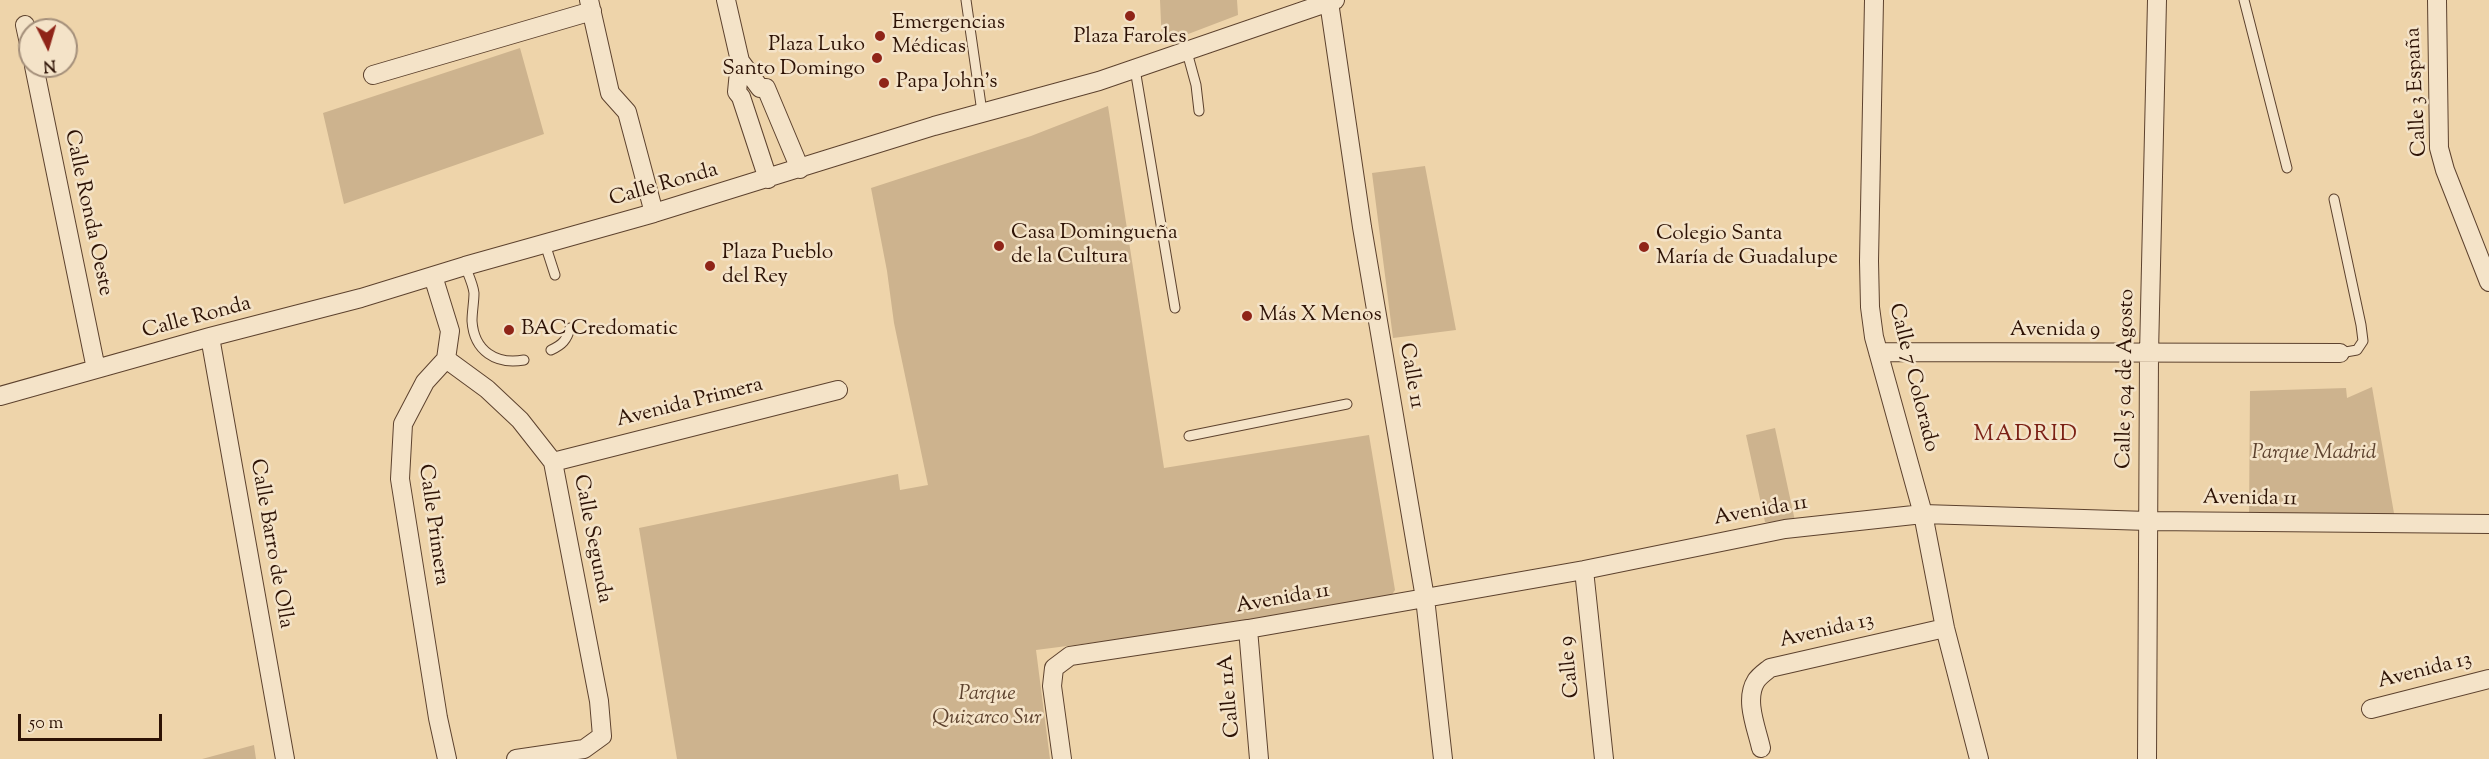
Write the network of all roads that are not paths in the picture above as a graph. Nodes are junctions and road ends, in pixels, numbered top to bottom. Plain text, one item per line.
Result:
1 (726, 0) edge
2 (966, 0) edge
3 (1874, 0) edge
4 (2157, 0) edge
5 (2244, 0) edge
6 (2437, 0) edge
7 (1332, 1) edge
8 (591, 5) edge
9 (1187, 52) junction
10 (740, 61) junction
11 (1135, 69) junction
12 (373, 75) dead end
13 (36, 78) edge
14 (1199, 111) dead end
15 (982, 112) junction
16 (2287, 168) dead end
17 (800, 169) junction
18 (768, 179) junction
19 (2334, 199) dead end
20 (654, 213) junction
21 (545, 244) junction
22 (465, 266) junction
23 (555, 275) dead end
24 (433, 276) junction
25 (2489, 282) edge
26 (1175, 308) dead end
27 (570, 328) dead end
28 (210, 337) junction
29 (551, 350) dead end
30 (1878, 352) junction
31 (2340, 353) joint
32 (2149, 354) junction
33 (446, 359) junction
34 (524, 360) dead end
35 (96, 369) junction
36 (838, 390) dead end
37 (0, 396) edge
38 (1347, 404) dead end
39 (1189, 436) dead end
40 (553, 462) junction
41 (1923, 514) junction
42 (2148, 521) junction
43 (2489, 524) edge
44 (1584, 570) junction
45 (1425, 598) junction
46 (1945, 628) junction
47 (1248, 629) junction
48 (2489, 679) edge
49 (2371, 709) dead end
50 (1761, 748) dead end
51 (285, 759) edge
52 (447, 759) edge
53 (516, 759) edge
54 (1062, 759) edge
55 (1259, 759) edge
56 (1443, 759) edge
57 (1604, 759) edge
58 (1979, 759) edge
59 (2147, 759) edge

1 - 10 street
2 - 15 lane
3 - 30 street, Calle 7 Colorado
4 - 32 street, Calle 5 04 de Agosto
5 - 16 lane
6 - 25 street, Calle 3 España
7 - 9 street, Calle Ronda
7 - 45 street, Calle 11
8 - 12 street
8 - 20 street
9 - 11 street, Calle Ronda
9 - 14 lane
10 - 17 street
10 - 18 street
11 - 15 street, Calle Ronda
11 - 26 lane
13 - 35 street, Calle Ronda Oeste
15 - 17 street, Calle Ronda
17 - 18 street, Calle Ronda
18 - 20 street, Calle Ronda
19 - 31 lane
20 - 21 street, Calle Ronda
21 - 22 street, Calle Ronda
21 - 23 lane
22 - 24 street, Calle Ronda
22 - 34 lane
24 - 28 street, Calle Ronda
24 - 33 street
27 - 29 lane
28 - 35 street, Calle Ronda
28 - 51 street, Calle Barro de Olla
30 - 32 street, Avenida 9
30 - 41 street, Calle 7 Colorado
31 - 32 street, Avenida 9
32 - 42 street, Calle 5 04 de Agosto
33 - 40 street, Calle Segunda
33 - 52 street, Calle Primera
35 - 37 street, Calle Ronda
36 - 40 street, Avenida Primera
38 - 39 lane
40 - 53 street, Calle Segunda
41 - 42 street, Avenida 11
41 - 44 street, Avenida 11
41 - 46 street, Calle 7 Colorado
42 - 43 street, Avenida 11
42 - 59 street, Calle 5 04 de Agosto
44 - 45 street, Avenida 11
44 - 57 street, Calle 9
45 - 47 street, Avenida 11
45 - 56 street, Calle 11
46 - 50 street, Avenida 13
46 - 58 street, Calle 7 Colorado
47 - 54 street, Avenida 11
47 - 55 street, Calle 11A
48 - 49 street, Avenida 13

